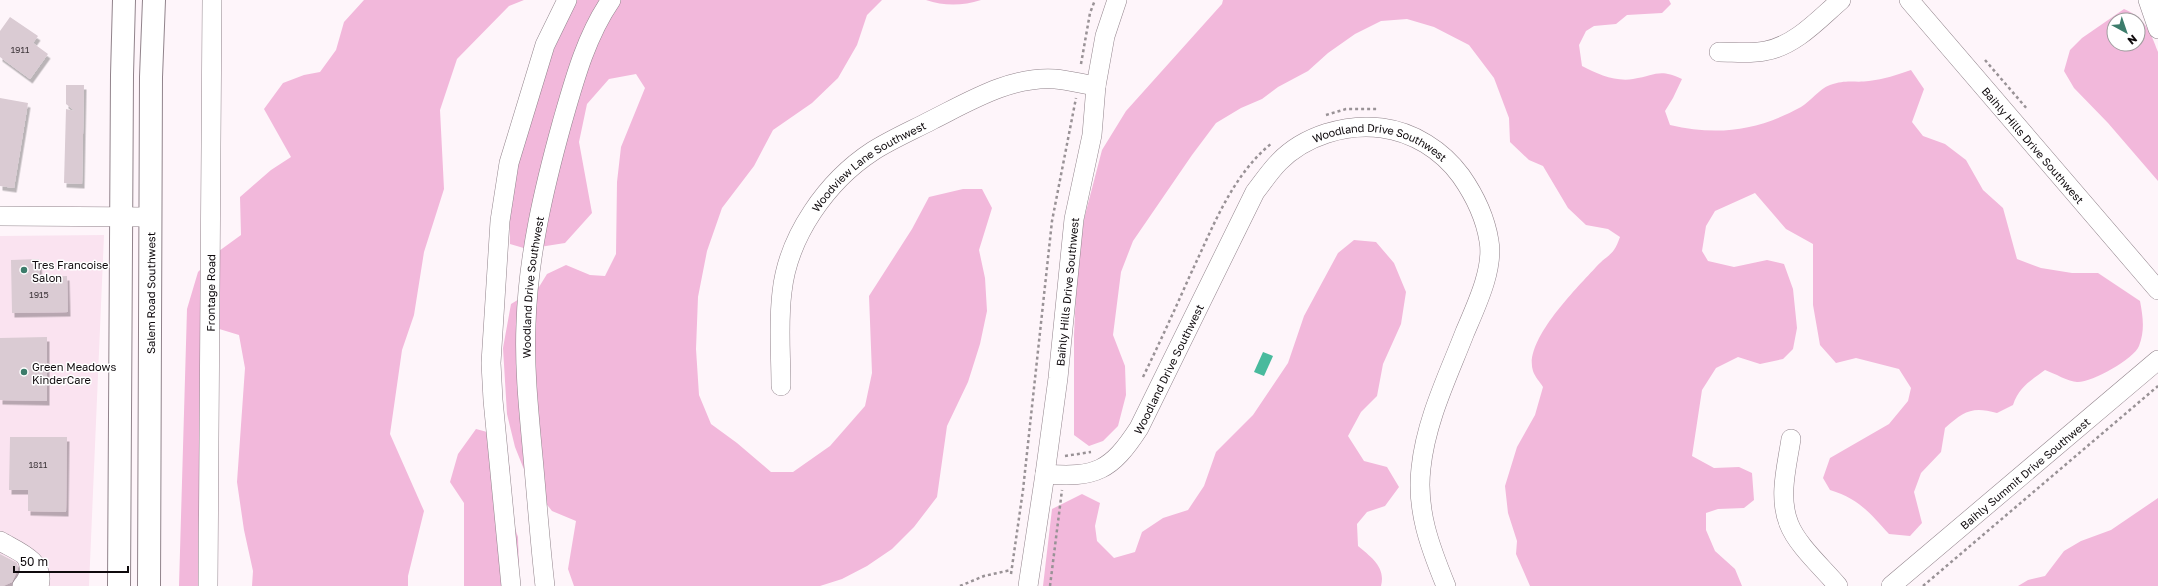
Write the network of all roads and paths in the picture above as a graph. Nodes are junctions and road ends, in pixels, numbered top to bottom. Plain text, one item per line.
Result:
1 (124, 0) edge
2 (154, 0) edge
3 (212, 0) edge
4 (567, 0) edge
5 (611, 0) edge
6 (1095, 0) edge
7 (1117, 0) edge
8 (1841, 0) edge
9 (1909, 0) edge
10 (2148, 0) edge
11 (2158, 29) edge
12 (1719, 52) dead end
13 (1087, 85) junction
14 (0, 216) edge
15 (121, 217) junction
16 (151, 218) junction
17 (2158, 290) edge
18 (2158, 360) edge
19 (781, 386) dead end
20 (2158, 386) edge
21 (1791, 438) dead end
22 (120, 444) junction
23 (1046, 474) junction
24 (1062, 492) dead end
25 (0, 541) edge
26 (30, 559) junction
27 (22, 586) edge
28 (39, 586) edge
29 (54, 586) edge
30 (107, 586) edge
31 (118, 586) edge
32 (148, 586) edge
33 (208, 586) edge
34 (511, 586) edge
35 (545, 586) edge
36 (960, 586) edge
37 (1028, 586) edge
38 (1050, 586) edge
39 (1446, 586) edge
40 (1838, 586) edge
41 (1891, 586) edge
42 (1923, 586) edge

1 - 15 main road
2 - 16 main road, Salem Road Southwest
3 - 33 street, Frontage Road
4 - 34 street
5 - 35 street, Woodland Drive Southwest
6 - 13 path
7 - 13 street, Baihly Hills Drive Southwest
8 - 12 street
9 - 17 street, Baihly Hills Drive Southwest
10 - 11 street
13 - 19 street, Woodview Lane Southwest
13 - 23 street, Baihly Hills Drive Southwest
13 - 36 path
14 - 15 street
15 - 16 street
15 - 22 main road
16 - 32 main road, Salem Road Southwest
18 - 41 street, Baihly Summit Drive Southwest
20 - 42 path
21 - 40 street
22 - 30 main road
22 - 31 main road
23 - 37 street, Baihly Hills Drive Southwest
23 - 39 street, Woodland Drive Southwest
24 - 38 path
25 - 26 street
26 - 27 street
26 - 28 street
26 - 29 street

